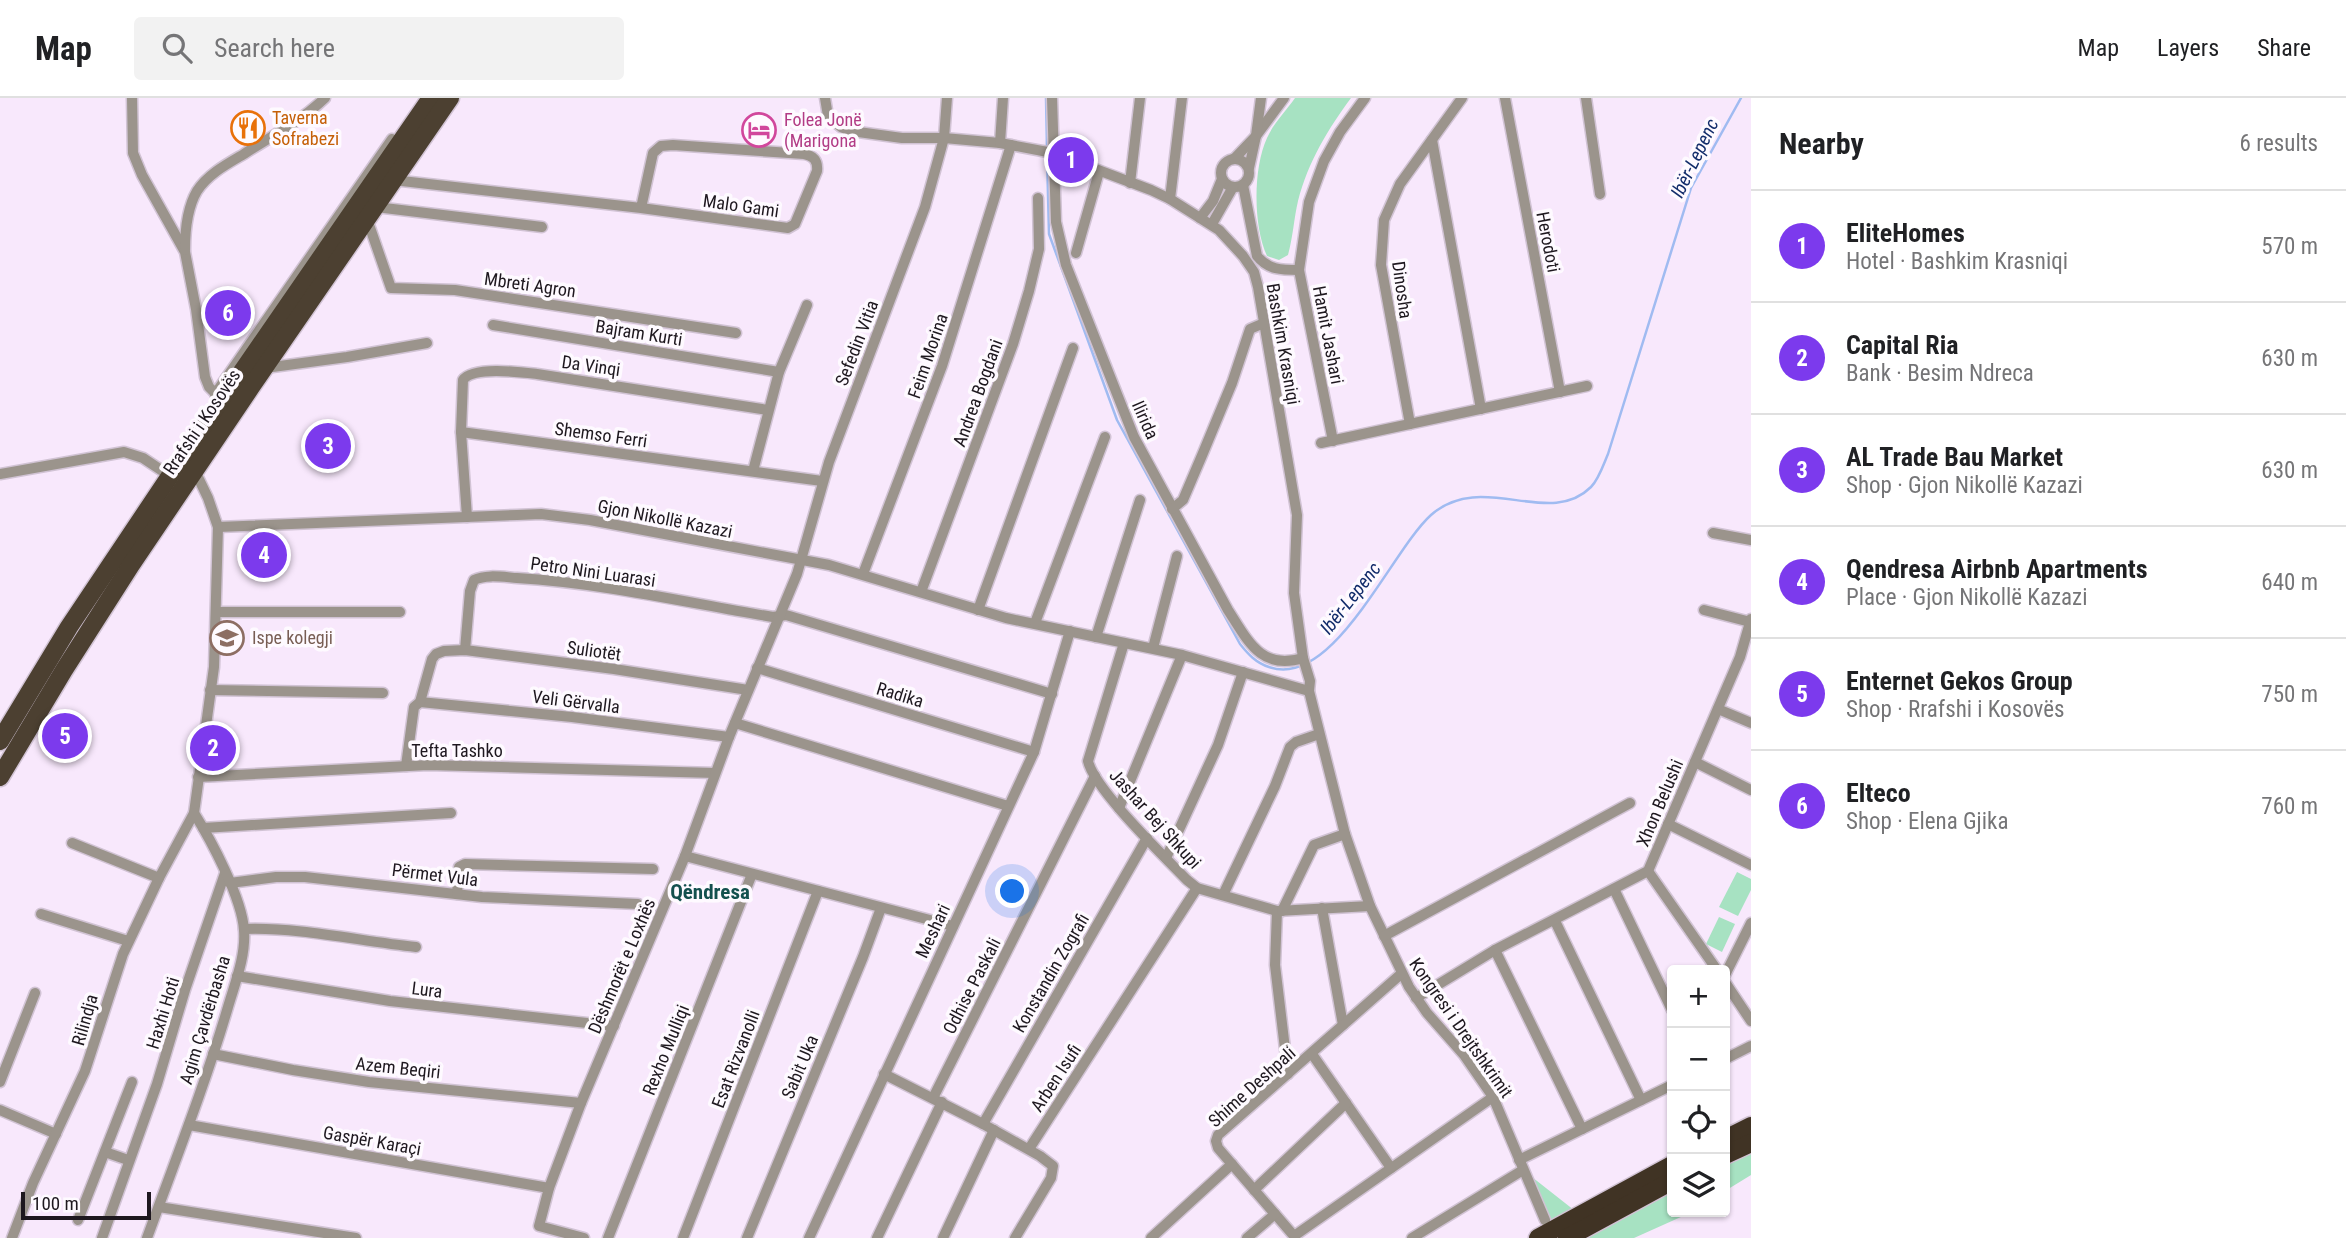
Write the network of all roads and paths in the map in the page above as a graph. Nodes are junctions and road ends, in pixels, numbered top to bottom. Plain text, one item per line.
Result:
1 (132, 98) edge
2 (325, 98) edge
3 (421, 98) edge
4 (431, 98) edge
5 (450, 98) edge
6 (825, 98) edge
7 (947, 98) edge
8 (1003, 98) edge
9 (1052, 98) edge
10 (1140, 98) edge
11 (1182, 98) edge
12 (1261, 98) edge
13 (1284, 98) edge
14 (1364, 98) edge
15 (1462, 98) edge
16 (1505, 98) edge
17 (1586, 98) edge
18 (1256, 136) junction
19 (944, 138) junction
20 (1432, 140) junction
21 (1005, 144) junction
22 (1054, 153) junction
23 (1234, 159) junction
24 (1249, 168) junction
25 (1099, 172) junction
26 (1222, 179) junction
27 (393, 180) junction
28 (1130, 183) junction
29 (1238, 186) junction
30 (1600, 194) dead end
31 (1038, 198) dead end
32 (1170, 199) junction
33 (641, 208) junction
34 (189, 209) junction
35 (372, 213) junction
36 (166, 216) junction
37 (1200, 218) junction
38 (1212, 225) junction
39 (542, 227) dead end
40 (185, 252) junction
41 (1076, 253) dead end
42 (1299, 270) junction
43 (807, 305) dead end
44 (1264, 323) junction
45 (493, 325) dead end
46 (736, 333) dead end
47 (426, 343) dead end
48 (1073, 348) dead end
49 (264, 368) junction
50 (779, 372) junction
51 (1587, 386) dead end
52 (1560, 392) junction
53 (219, 397) junction
54 (1481, 409) junction
55 (768, 410) junction
56 (1410, 424) junction
57 (461, 432) junction
58 (1105, 437) dead end
59 (1333, 441) junction
60 (1321, 443) dead end
61 (194, 470) junction
62 (753, 471) junction
63 (0, 474) edge
64 (170, 476) junction
65 (822, 481) junction
66 (1140, 500) dead end
67 (1172, 509) junction
68 (467, 517) junction
69 (218, 527) junction
70 (1713, 533) dead end
71 (1751, 540) edge
72 (1177, 556) dead end
73 (802, 559) junction
74 (863, 574) junction
75 (921, 592) junction
76 (978, 610) junction
77 (1704, 610) dead end
78 (217, 612) junction
79 (400, 612) dead end
80 (779, 616) junction
81 (1751, 621) edge
82 (1035, 624) junction
83 (1070, 631) junction
84 (1096, 637) junction
85 (1124, 642) junction
86 (1153, 649) junction
87 (1748, 649) edge
88 (466, 650) junction
89 (1182, 655) junction
90 (1303, 658) junction
91 (757, 668) junction
92 (1243, 672) junction
93 (210, 690) junction
94 (748, 690) junction
95 (1309, 691) junction
96 (383, 693) dead end
97 (1052, 694) junction
98 (420, 702) junction
99 (1718, 709) junction
100 (5, 722) edge
101 (735, 723) junction
102 (1751, 723) edge
103 (1319, 734) junction
104 (729, 737) junction
105 (0, 741) edge
106 (1034, 752) junction
107 (1695, 762) junction
108 (406, 766) junction
109 (715, 773) junction
110 (1095, 776) junction
111 (0, 777) edge
112 (198, 777) junction
113 (1751, 790) edge
114 (1630, 803) dead end
115 (1008, 806) junction
116 (1119, 808) junction
117 (194, 813) junction
118 (451, 813) dead end
119 (1668, 824) junction
120 (203, 828) junction
121 (1346, 834) junction
122 (1147, 838) junction
123 (72, 844) dead end
124 (685, 856) junction
125 (1166, 858) junction
126 (1751, 865) edge
127 (653, 869) dead end
128 (1648, 872) junction
129 (752, 874) junction
130 (159, 877) junction
131 (228, 878) junction
132 (1197, 888) junction
133 (1614, 889) junction
134 (818, 891) junction
135 (457, 894) junction
136 (1223, 895) junction
137 (638, 905) dead end
138 (1370, 906) junction
139 (881, 908) junction
140 (1322, 908) junction
141 (1280, 911) junction
142 (41, 914) dead end
143 (1555, 921) junction
144 (1751, 923) edge
145 (953, 926) junction
146 (244, 929) junction
147 (1384, 936) junction
148 (128, 942) junction
149 (416, 947) dead end
150 (1495, 950) junction
151 (1713, 965) edge
152 (1730, 965) edge
153 (1401, 974) junction
154 (237, 976) junction
155 (1730, 990) edge
156 (35, 993) dead end
157 (1416, 998) junction
158 (1667, 1000) edge
159 (1751, 1021) edge
160 (1343, 1025) junction
161 (614, 1026) junction
162 (1751, 1046) edge
163 (213, 1054) junction
164 (1312, 1054) junction
165 (1730, 1056) edge
166 (884, 1074) junction
167 (1288, 1074) junction
168 (0, 1082) edge
169 (132, 1082) dead end
170 (1667, 1088) edge
171 (1493, 1097) junction
172 (937, 1100) junction
173 (1642, 1100) junction
174 (581, 1103) junction
175 (1346, 1103) junction
176 (0, 1110) edge
177 (983, 1124) junction
178 (189, 1125) junction
179 (1751, 1126) edge
180 (1582, 1129) junction
181 (994, 1130) junction
182 (56, 1134) junction
183 (1730, 1136) edge
184 (1751, 1143) edge
185 (1029, 1149) junction
186 (105, 1152) junction
187 (1727, 1154) edge
188 (128, 1160) junction
189 (1232, 1164) junction
190 (1521, 1165) junction
191 (1391, 1168) junction
192 (1667, 1168) edge
193 (1667, 1184) edge
194 (549, 1188) junction
195 (1254, 1190) junction
196 (159, 1207) junction
197 (1275, 1214) junction
198 (78, 1220) dead end
199 (1545, 1220) dead end
200 (12, 1238) edge
201 (102, 1238) edge
202 (147, 1238) edge
203 (356, 1238) edge
204 (584, 1238) edge
205 (608, 1238) edge
206 (683, 1238) edge
207 (747, 1238) edge
208 (809, 1238) edge
209 (877, 1238) edge
210 (943, 1238) edge
211 (1015, 1238) edge
212 (1151, 1238) edge
213 (1247, 1238) edge
214 (1412, 1238) edge
215 (1538, 1238) edge
216 (1567, 1238) edge

1 - 36 street
2 - 34 street
3 - 53 street, Rrafshi i Kosovës
4 - 53 highway, Rrafshi i Kosovës
5 - 27 highway, Rrafshi i Kosovës
6 - 19 street, Bashkim Krasniqi
7 - 19 street, Sefedin Vitia
8 - 21 street, Feim Morina
9 - 22 street, Ilirida
10 - 28 street
11 - 32 street
12 - 18 street
13 - 18 street
14 - 42 street
15 - 20 street, Dinosha
16 - 52 street, Herodoti
17 - 30 street
18 - 23 street
18 - 24 street
19 - 21 street, Bashkim Krasniqi
19 - 65 street, Sefedin Vitia
20 - 54 street
20 - 56 street, Dinosha
21 - 22 street, Bashkim Krasniqi
21 - 74 street, Feim Morina
22 - 25 street, Bashkim Krasniqi
22 - 67 street, Ilirida
23 - 24 street
23 - 26 street
24 - 29 street
25 - 28 street, Bashkim Krasniqi
25 - 41 street
26 - 29 street
26 - 37 street
27 - 33 street, Malo Gami
27 - 35 highway, Rrafshi i Kosovës
28 - 32 street, Bashkim Krasniqi
29 - 38 street
29 - 42 street, Hamit Jashari
31 - 75 street, Andrea Bogdani
32 - 37 street, Bashkim Krasniqi
33 - 33 street, Malo Gami
34 - 36 street
34 - 40 street
35 - 39 street
35 - 46 street, Mbreti Agron
35 - 49 highway, Rrafshi i Kosovës
36 - 40 street
37 - 38 street, Bashkim Krasniqi
38 - 44 street, Bashkim Krasniqi
40 - 53 street
42 - 59 street, Hamit Jashari
43 - 50 street
44 - 67 street
44 - 90 street, Bashkim Krasniqi
45 - 50 street, Bajram Kurti
47 - 49 street
48 - 76 street
49 - 61 highway, Rrafshi i Kosovës
50 - 55 street
51 - 52 street
52 - 54 street
53 - 64 highway, Rrafshi i Kosovës
54 - 56 street
55 - 57 street, Da Vinqi
55 - 62 street
56 - 59 street
57 - 62 street, Shemso Ferri
57 - 68 street
58 - 82 street
59 - 60 street
61 - 69 street
61 - 111 highway, Rrafshi i Kosovës
62 - 65 street, Shemso Ferri
63 - 64 street
64 - 100 highway, Rrafshi i Kosovës
65 - 73 street, Sefedin Vitia
66 - 84 street
67 - 90 street, Ilirida
68 - 69 street, Gjon Nikollë Kazazi
68 - 73 street, Gjon Nikollë Kazazi
69 - 78 street
70 - 71 street
72 - 86 street
73 - 74 street, Gjon Nikollë Kazazi
73 - 80 street, Dëshmorët e Loxhës
74 - 75 street, Gjon Nikollë Kazazi
75 - 76 street, Gjon Nikollë Kazazi
76 - 82 street, Gjon Nikollë Kazazi
77 - 81 street
78 - 79 street
78 - 93 street
80 - 88 street, Petro Nini Luarasi
80 - 91 street, Dëshmorët e Loxhës
80 - 97 street, Petro Nini Luarasi
81 - 87 street, Xhon Belushi
82 - 83 street, Gjon Nikollë Kazazi
83 - 84 street, Gjon Nikollë Kazazi
83 - 97 street, Meshari
84 - 85 street, Gjon Nikollë Kazazi
85 - 86 street, Gjon Nikollë Kazazi
85 - 110 street, Jashar Bej Shkupi
86 - 89 street, Gjon Nikollë Kazazi
87 - 99 street, Xhon Belushi
88 - 94 street, Suliotët
88 - 98 street, Suliotët
89 - 92 street, Gjon Nikollë Kazazi
89 - 116 street
90 - 95 street
91 - 94 street, Dëshmorët e Loxhës
91 - 106 street, Radika
92 - 95 street, Gjon Nikollë Kazazi
92 - 125 street
93 - 96 street
93 - 112 street
94 - 101 street, Dëshmorët e Loxhës
95 - 103 street, Kongresi i Drejtshkrimit
97 - 106 street, Meshari
98 - 104 street, Veli Gërvalla
98 - 108 street
99 - 102 street
99 - 107 street, Xhon Belushi
100 - 105 highway, Rrafshi i Kosovës
101 - 104 street, Dëshmorët e Loxhës
101 - 115 street
103 - 121 street, Kongresi i Drejtshkrimit
103 - 136 street
104 - 109 street, Dëshmorët e Loxhës
106 - 115 street, Meshari
107 - 113 street
107 - 119 street, Xhon Belushi
108 - 109 street, Tefta Tashko
108 - 112 street, Tefta Tashko
109 - 124 street, Dëshmorët e Loxhës
110 - 116 street, Jashar Bej Shkupi
110 - 172 street, Odhise Paskali
112 - 117 street
114 - 147 street
115 - 145 street, Meshari
116 - 122 street, Jashar Bej Shkupi
117 - 120 street, Agim Çavdërbasha
117 - 130 street, Rilindja
118 - 120 street
119 - 126 street
119 - 128 street, Xhon Belushi
120 - 131 street, Agim Çavdërbasha
121 - 138 street, Kongresi i Drejtshkrimit
121 - 141 street
122 - 125 street, Jashar Bej Shkupi
122 - 177 street, Konstandin Zografi
123 - 130 street
124 - 129 street
124 - 161 street, Dëshmorët e Loxhës
125 - 132 street, Jashar Bej Shkupi
127 - 135 street
128 - 133 street, Xhon Belushi
128 - 151 street
129 - 134 street
129 - 205 street, Rexho Mulliqi
130 - 148 street, Rilindja
131 - 135 street, Përmet Vula
131 - 146 street, Agim Çavdërbasha
131 - 188 street, Haxhi Hoti
132 - 136 street, Jashar Bej Shkupi
132 - 185 street, Arben Isufi
133 - 143 street, Xhon Belushi
133 - 158 street
134 - 139 street
134 - 206 street, Esat Rizvanolli
135 - 137 street, Përmet Vula
136 - 141 street, Jashar Bej Shkupi
138 - 140 street, Jashar Bej Shkupi
138 - 147 street, Kongresi i Drejtshkrimit
139 - 145 street
139 - 207 street, Sabit Uka
140 - 141 street, Jashar Bej Shkupi
140 - 160 street
141 - 167 street
142 - 148 street
143 - 150 street, Xhon Belushi
143 - 173 street
144 - 152 street
145 - 166 street, Meshari
146 - 149 street
146 - 154 street, Agim Çavdërbasha
147 - 153 street, Kongresi i Drejtshkrimit
148 - 182 street, Rilindja
150 - 157 street, Xhon Belushi
150 - 180 street
153 - 157 street, Kongresi i Drejtshkrimit
153 - 160 street, Shime Deshpali
154 - 161 street, Lura
154 - 163 street, Agim Çavdërbasha
155 - 159 street
156 - 168 street
157 - 171 street, Kongresi i Drejtshkrimit
160 - 164 street, Shime Deshpali
161 - 174 street, Dëshmorët e Loxhës
162 - 165 street
163 - 174 street, Azem Beqiri
163 - 178 street, Agim Çavdërbasha
164 - 167 street, Shime Deshpali
164 - 175 street
166 - 172 street
166 - 208 street, Meshari
167 - 189 street, Shime Deshpali
169 - 186 street
170 - 173 street
171 - 190 street, Kongresi i Drejtshkrimit
171 - 191 street
172 - 177 street
172 - 209 street, Odhise Paskali
173 - 180 street
174 - 194 street, Dëshmorët e Loxhës
175 - 191 street
175 - 195 street
176 - 182 street
177 - 181 street
178 - 194 street, Gaspër Karaçi
178 - 196 street, Agim Çavdërbasha
179 - 183 highway
180 - 190 street
181 - 185 street
181 - 210 street
182 - 200 street, Rilindja
184 - 187 highway
185 - 211 street
186 - 188 street
186 - 198 street
188 - 201 street, Haxhi Hoti
189 - 195 street, Shime Deshpali
189 - 212 street
190 - 199 street, Kongresi i Drejtshkrimit
190 - 214 street
191 - 197 street, Shime Deshpali
192 - 215 highway
193 - 216 highway
194 - 204 street, Dëshmorët e Loxhës
195 - 197 street, Shime Deshpali
196 - 202 street, Agim Çavdërbasha
196 - 203 street
197 - 213 street

